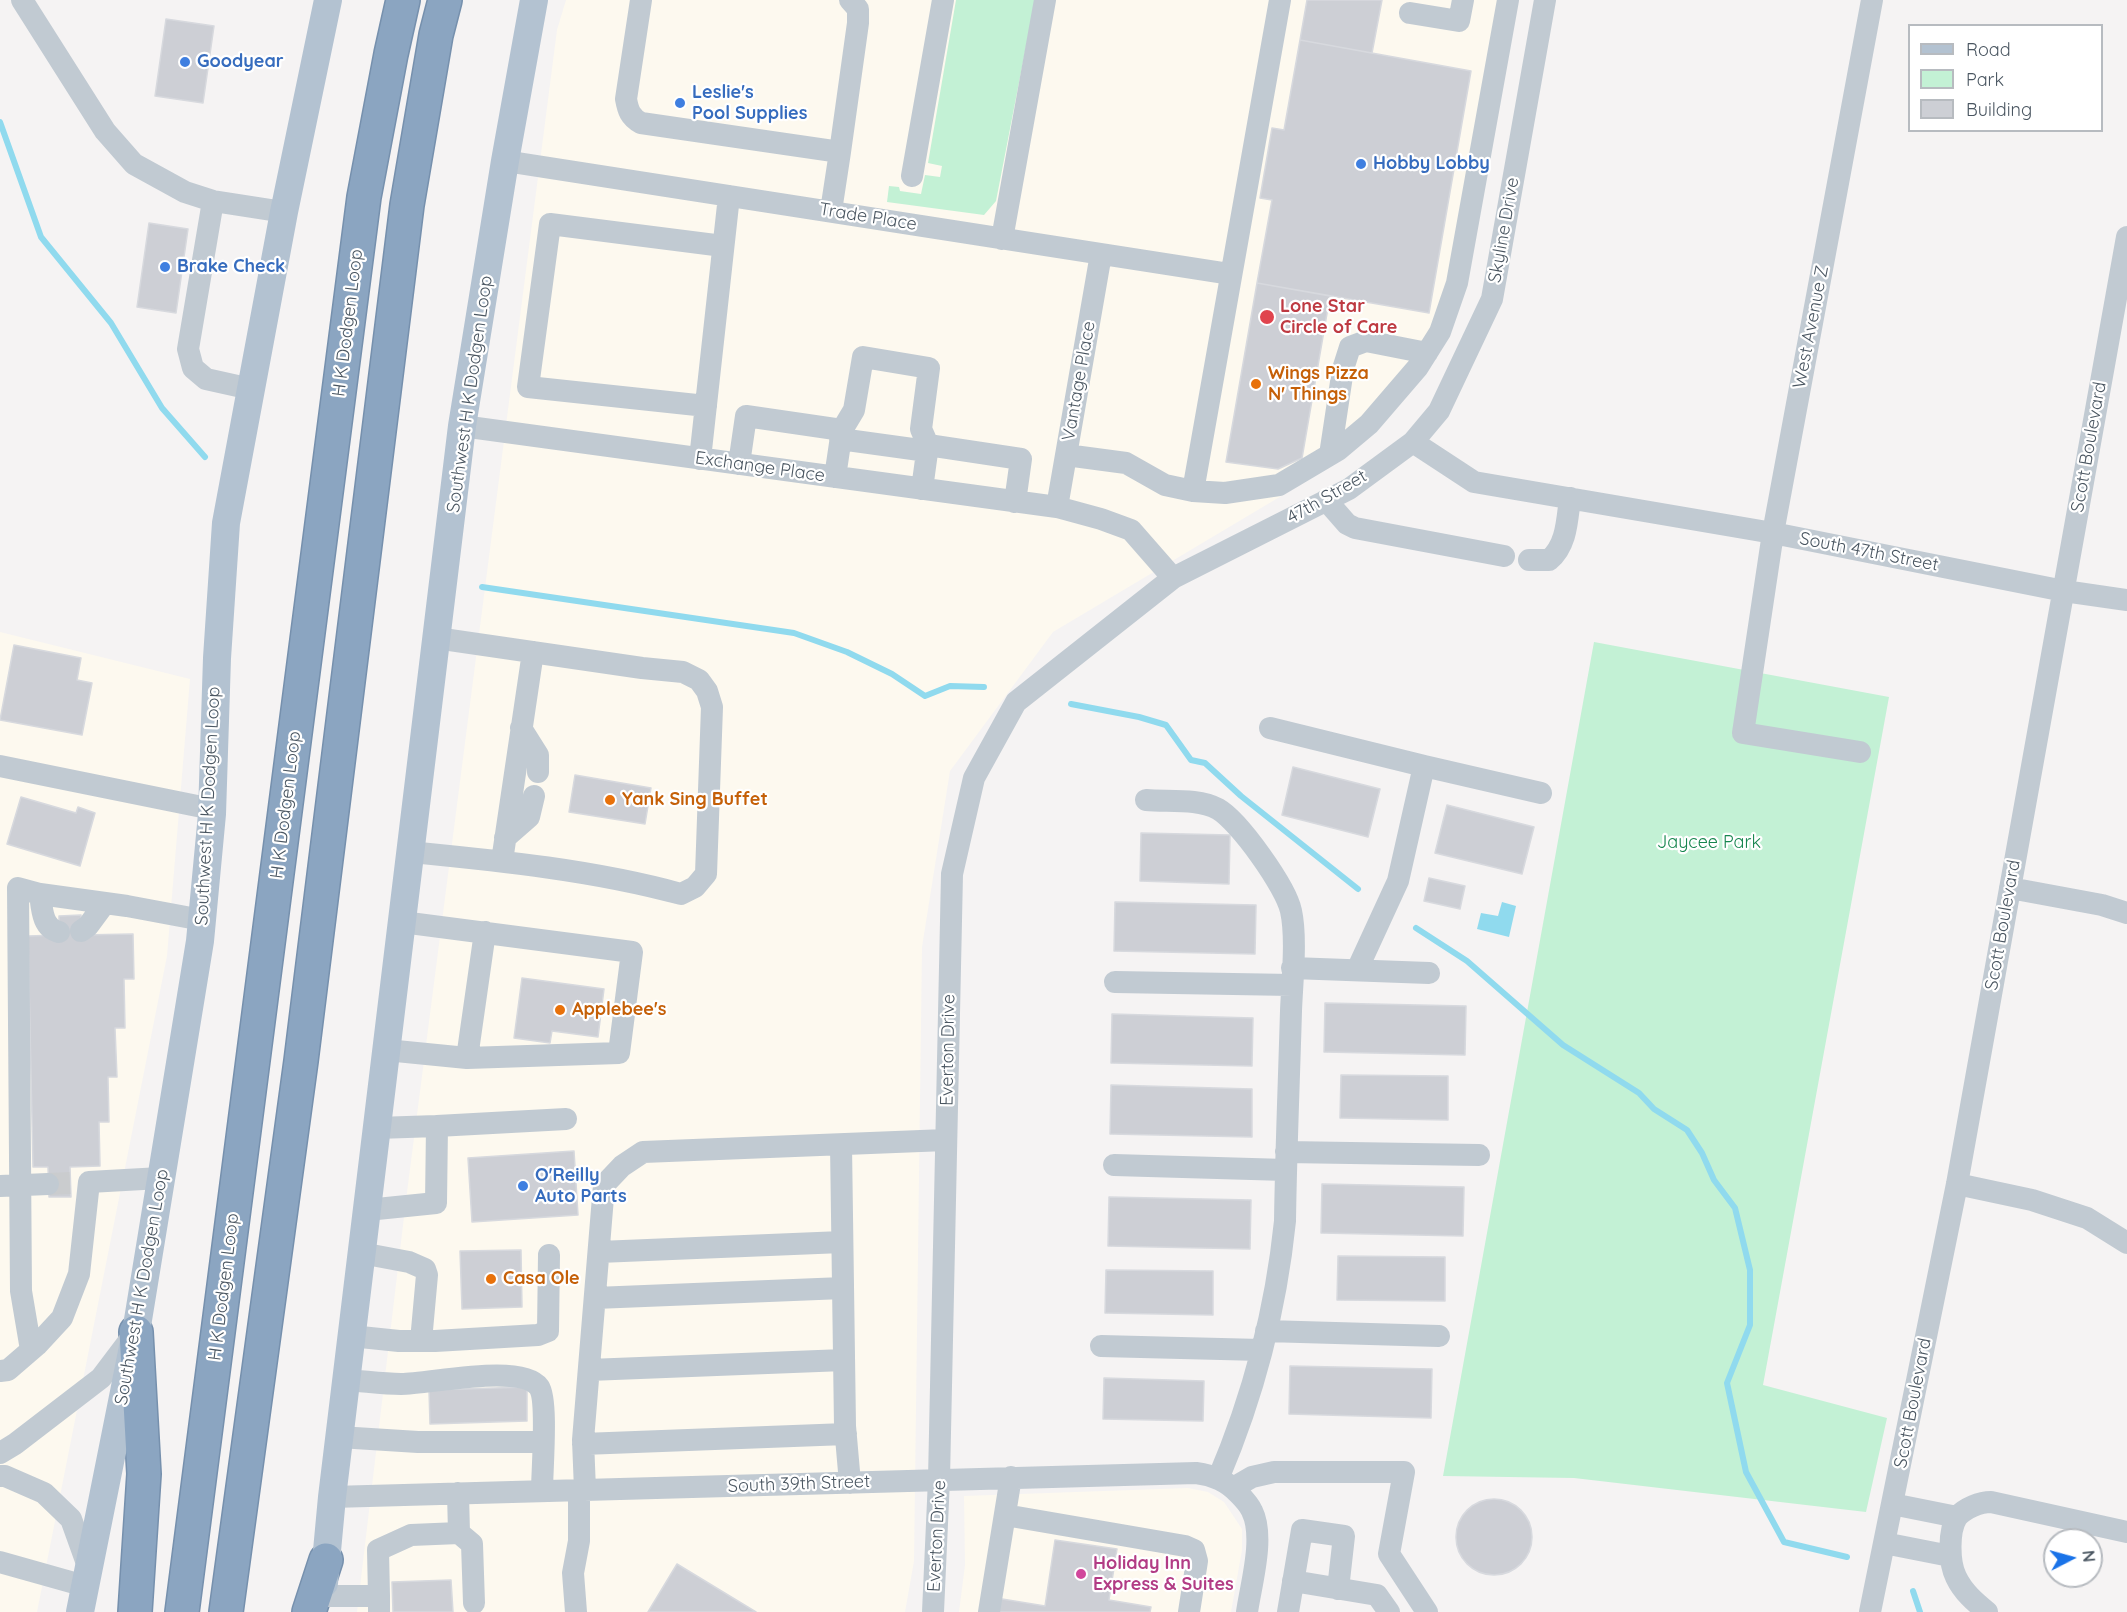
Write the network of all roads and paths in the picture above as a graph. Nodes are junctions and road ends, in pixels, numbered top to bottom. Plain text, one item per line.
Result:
1 (328, 0) edge
2 (403, 0) edge
3 (446, 0) edge
4 (534, 0) edge
5 (641, 0) edge
6 (850, 0) edge
7 (943, 0) edge
8 (1045, 0) edge
9 (1280, 0) edge
10 (1462, 0) edge
11 (1508, 0) edge
12 (1545, 0) edge
13 (1872, 0) edge
14 (28, 2) edge
15 (1410, 13) dead end
16 (840, 152) junction
17 (506, 161) junction
18 (912, 176) dead end
19 (729, 196) junction
20 (213, 201) junction
21 (831, 211) junction
22 (284, 212) junction
23 (2127, 237) edge
24 (1002, 239) junction
25 (723, 246) junction
26 (1101, 254) junction
27 (1230, 274) junction
28 (2121, 292) edge
29 (1427, 353) junction
30 (251, 389) junction
31 (706, 406) junction
32 (462, 426) junction
33 (841, 435) junction
34 (1413, 442) junction
35 (927, 448) junction
36 (1066, 455) junction
37 (1330, 455) junction
38 (700, 459) junction
39 (739, 464) junction
40 (835, 477) junction
41 (922, 489) junction
42 (1193, 491) junction
43 (1570, 498) junction
44 (1326, 500) junction
45 (1015, 502) junction
46 (1057, 507) junction
47 (1773, 533) junction
48 (1504, 556) dead end
49 (1529, 560) dead end
50 (1173, 578) junction
51 (2064, 591) junction
52 (2127, 600) edge
53 (436, 638) junction
54 (533, 652) junction
55 (521, 728) junction
56 (1270, 728) dead end
57 (1860, 752) dead end
58 (0, 766) edge
59 (1424, 766) junction
60 (538, 772) dead end
61 (1541, 793) dead end
62 (534, 796) dead end
63 (1146, 801) dead end
64 (212, 809) junction
65 (505, 838) junction
66 (410, 852) junction
67 (502, 861) junction
68 (9, 887) edge
69 (2010, 888) junction
70 (40, 894) junction
71 (105, 903) junction
72 (2127, 913) edge
73 (202, 920) junction
74 (402, 922) junction
75 (485, 932) junction
76 (1357, 970) junction
77 (1429, 973) dead end
78 (1292, 976) junction
79 (1115, 982) dead end
80 (386, 1050) junction
81 (467, 1058) junction
82 (566, 1119) dead end
83 (437, 1126) junction
84 (376, 1128) junction
85 (946, 1140) junction
86 (841, 1145) junction
87 (1479, 1155) dead end
88 (1286, 1161) junction
89 (1114, 1165) dead end
90 (161, 1178) junction
91 (70, 1183) junction
92 (1957, 1184) junction
93 (10, 1186) edge
94 (367, 1210) junction
95 (842, 1242) junction
96 (2127, 1243) edge
97 (599, 1252) junction
98 (361, 1253) junction
99 (549, 1255) dead end
100 (843, 1288) junction
101 (595, 1298) junction
102 (136, 1332) junction
103 (351, 1336) junction
104 (1439, 1336) dead end
105 (421, 1341) junction
106 (1264, 1341) junction
107 (1101, 1346) dead end
108 (32, 1350) junction
109 (844, 1360) junction
110 (589, 1370) junction
111 (0, 1371) edge
112 (346, 1380) junction
113 (846, 1434) junction
114 (339, 1437) junction
115 (543, 1442) junction
116 (583, 1444) junction
117 (0, 1453) edge
118 (0, 1476) edge
119 (1011, 1477) junction
120 (939, 1479) junction
121 (1226, 1483) junction
122 (850, 1484) junction
123 (582, 1490) junction
124 (542, 1491) junction
125 (458, 1493) junction
126 (332, 1497) junction
127 (1892, 1504) junction
128 (1005, 1515) junction
129 (1958, 1517) junction
130 (2127, 1532) edge
131 (459, 1533) junction
132 (1884, 1543) junction
133 (1950, 1556) junction
134 (326, 1560) joint
135 (0, 1562) edge
136 (1293, 1581) junction
137 (1338, 1588) junction
138 (84, 1589) edge
139 (379, 1604) edge
140 (474, 1604) dead end
141 (318, 1607) edge
142 (135, 1612) edge
143 (183, 1612) edge
144 (226, 1612) edge
145 (576, 1612) edge
146 (933, 1612) edge
147 (988, 1612) edge
148 (1189, 1612) edge
149 (1247, 1612) edge
150 (1288, 1612) edge
151 (1389, 1612) edge
152 (1427, 1612) edge
153 (1870, 1612) edge
154 (1987, 1612) edge

1 - 22 main road, Southwest H K Dodgen Loop
2 - 143 highway, H K Dodgen Loop
3 - 144 highway
4 - 17 main road, Southwest H K Dodgen Loop
5 - 16 street
6 - 16 street
7 - 18 street
8 - 24 street
9 - 27 street
10 - 15 street
11 - 29 street
12 - 34 street, Skyline Drive
13 - 47 street, West Avenue Z
14 - 20 street
16 - 21 street
17 - 19 street, Trade Place
17 - 32 main road, Southwest H K Dodgen Loop
19 - 21 street, Trade Place
19 - 25 street
20 - 22 street
20 - 30 street
21 - 24 street, Trade Place
22 - 30 main road, Southwest H K Dodgen Loop
23 - 28 street, Scott Boulevard
24 - 26 street, Trade Place
25 - 31 street
25 - 31 street
26 - 27 street, Trade Place
26 - 36 street, Vantage Place
27 - 42 street
28 - 51 street, Scott Boulevard
29 - 37 street
29 - 37 street
30 - 64 main road, Southwest H K Dodgen Loop
31 - 38 street
32 - 38 street, Exchange Place
32 - 53 main road, Southwest H K Dodgen Loop
33 - 35 street
33 - 35 street
33 - 39 street
33 - 40 street
34 - 43 street
34 - 44 street, 47th Street
35 - 41 street
35 - 45 street
36 - 42 street
36 - 46 street, Vantage Place
37 - 42 street
38 - 39 street, Exchange Place
39 - 40 street, Exchange Place
40 - 41 street, Exchange Place
41 - 45 street, Exchange Place
43 - 47 street, South 47th Street
43 - 49 street
44 - 48 street
44 - 50 street, 47th Street
45 - 46 street, Exchange Place
46 - 50 street
47 - 51 street, South 47th Street
47 - 57 street, West Avenue Z
50 - 85 street, Everton Drive
51 - 52 street, South 47th Street
51 - 69 street, Scott Boulevard
53 - 54 street
53 - 66 main road, Southwest H K Dodgen Loop
54 - 55 street
54 - 67 street
55 - 60 street
55 - 65 street
56 - 59 street
58 - 64 street
59 - 61 street
59 - 76 street
62 - 65 street
63 - 78 street
64 - 73 main road, Southwest H K Dodgen Loop
65 - 67 street
66 - 67 street
66 - 74 main road, Southwest H K Dodgen Loop
68 - 70 street
68 - 93 street
69 - 72 street
69 - 92 street, Scott Boulevard
70 - 71 street
70 - 71 street
71 - 73 street
73 - 90 main road, Southwest H K Dodgen Loop
74 - 75 street
74 - 80 main road, Southwest H K Dodgen Loop
75 - 81 street
75 - 81 street
76 - 77 street
76 - 78 street
78 - 79 street
78 - 88 street
80 - 81 street
80 - 84 main road, Southwest H K Dodgen Loop
82 - 83 street
83 - 84 street
83 - 94 street
84 - 94 main road, Southwest H K Dodgen Loop
85 - 86 street
85 - 120 street, Everton Drive
86 - 95 street
86 - 97 street
87 - 88 street
88 - 89 street
88 - 106 street
90 - 91 street
90 - 102 main road, Southwest H K Dodgen Loop
91 - 93 street
91 - 108 street
92 - 96 street
92 - 127 street, Scott Boulevard
93 - 108 street
94 - 98 main road, Southwest H K Dodgen Loop
95 - 97 street
95 - 100 street
97 - 101 street
98 - 103 main road, Southwest H K Dodgen Loop
98 - 105 street
99 - 105 street
100 - 101 street
100 - 109 street
101 - 110 street
102 - 117 street
102 - 138 main road, Southwest H K Dodgen Loop
102 - 142 highway
103 - 105 street
103 - 112 main road, Southwest H K Dodgen Loop
104 - 106 street
106 - 107 street
106 - 121 street
108 - 111 street
109 - 110 street
109 - 113 street
110 - 116 street
112 - 114 main road, Southwest H K Dodgen Loop
112 - 115 street
113 - 116 street
113 - 122 street
114 - 115 street
114 - 126 main road, Southwest H K Dodgen Loop
115 - 124 street
116 - 123 street
118 - 138 street
119 - 120 street, South 39th Street
119 - 121 street, South 39th Street
119 - 128 street
120 - 122 street, South 39th Street
120 - 146 street, Everton Drive
121 - 149 street
121 - 152 street
122 - 123 street, South 39th Street
123 - 124 street, South 39th Street
123 - 145 street
124 - 125 street, South 39th Street
125 - 126 street, South 39th Street
125 - 131 street
126 - 134 main road, Southwest H K Dodgen Loop
127 - 129 street
127 - 132 street, Scott Boulevard
128 - 147 street
128 - 148 street
129 - 130 street
129 - 133 street
131 - 139 street
131 - 140 street
132 - 133 street
132 - 153 street, Scott Boulevard
133 - 154 street
134 - 141 highway
135 - 138 street
136 - 137 street
136 - 137 street
136 - 150 street
137 - 151 street
139 - 141 street

